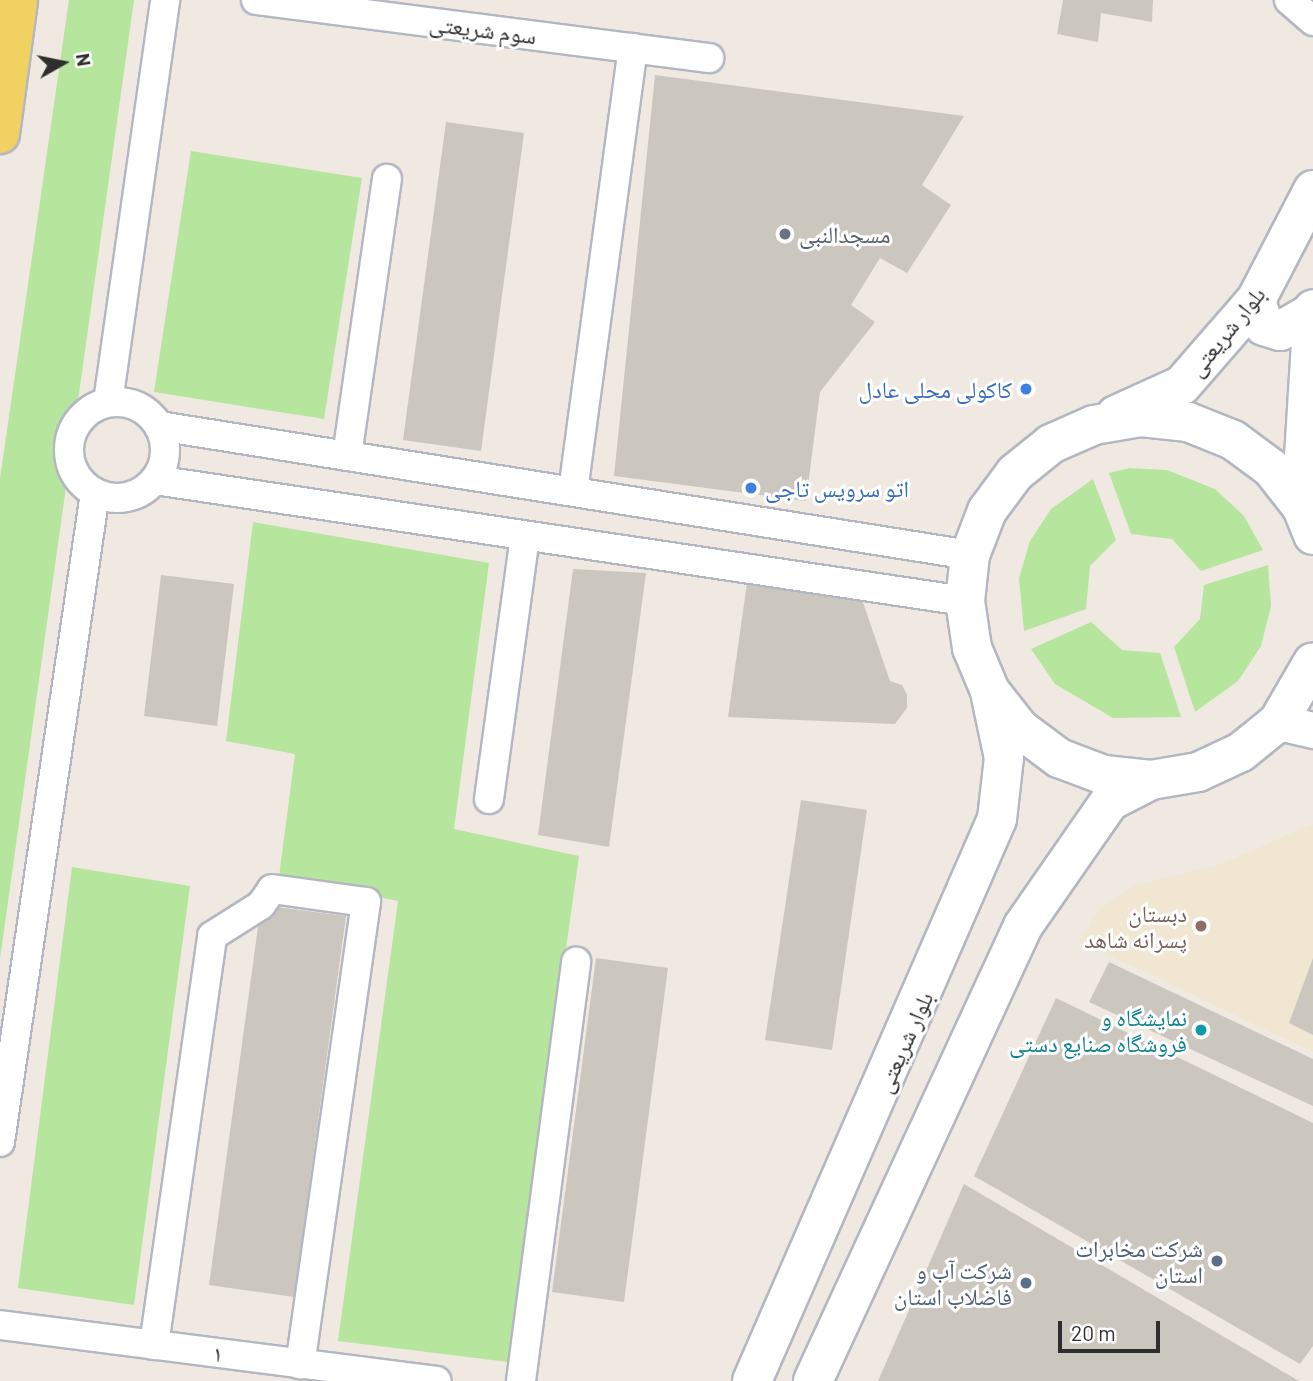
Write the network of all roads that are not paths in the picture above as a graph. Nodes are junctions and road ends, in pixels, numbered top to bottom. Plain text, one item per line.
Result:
1 (18, 0) edge
2 (165, 0) edge
3 (256, 0) edge
4 (1289, 0) edge
5 (1313, 21) edge
6 (633, 48) junction
7 (709, 58) dead end
8 (0, 134) edge
9 (387, 179) dead end
10 (1313, 190) edge
11 (1256, 300) junction
12 (1312, 311) edge
13 (108, 402) junction
14 (1094, 425) junction
15 (159, 426) junction
16 (347, 456) junction
17 (155, 480) junction
18 (573, 491) junction
19 (95, 493) junction
20 (1307, 520) edge
21 (525, 536) junction
22 (970, 555) junction
23 (965, 601) junction
24 (1313, 662) edge
25 (990, 691) junction
26 (1295, 726) edge
27 (1151, 780) junction
28 (489, 799) dead end
29 (576, 962) dead end
30 (4, 1094) edge
31 (0, 1142) edge
32 (0, 1325) edge
33 (154, 1345) junction
34 (300, 1364) junction
35 (401, 1379) edge
36 (436, 1381) edge
37 (521, 1381) edge
38 (752, 1381) edge
39 (813, 1381) edge

1 - 8 main road
2 - 13 street
3 - 6 street, سوم شریعتی
4 - 5 street
6 - 7 street, سوم شریعتی
6 - 18 street
9 - 16 street
10 - 11 main road, بلوار شریعتی
11 - 12 main road
11 - 14 main road, بلوار شریعتی
12 - 20 main road
13 - 15 street
13 - 19 street
14 - 20 main road
14 - 22 main road
15 - 16 street
15 - 17 street
16 - 18 street
17 - 19 street
17 - 21 street
18 - 22 street
19 - 30 street
21 - 23 street
21 - 28 street
22 - 23 main road
23 - 25 main road
24 - 26 main road
25 - 27 main road
25 - 38 main road, بلوار شریعتی
26 - 27 main road
27 - 39 main road
29 - 37 street
30 - 31 street
32 - 33 street, ۱
33 - 34 street, ۱
33 - 34 street
34 - 35 street, ۱
35 - 36 street, ۱

